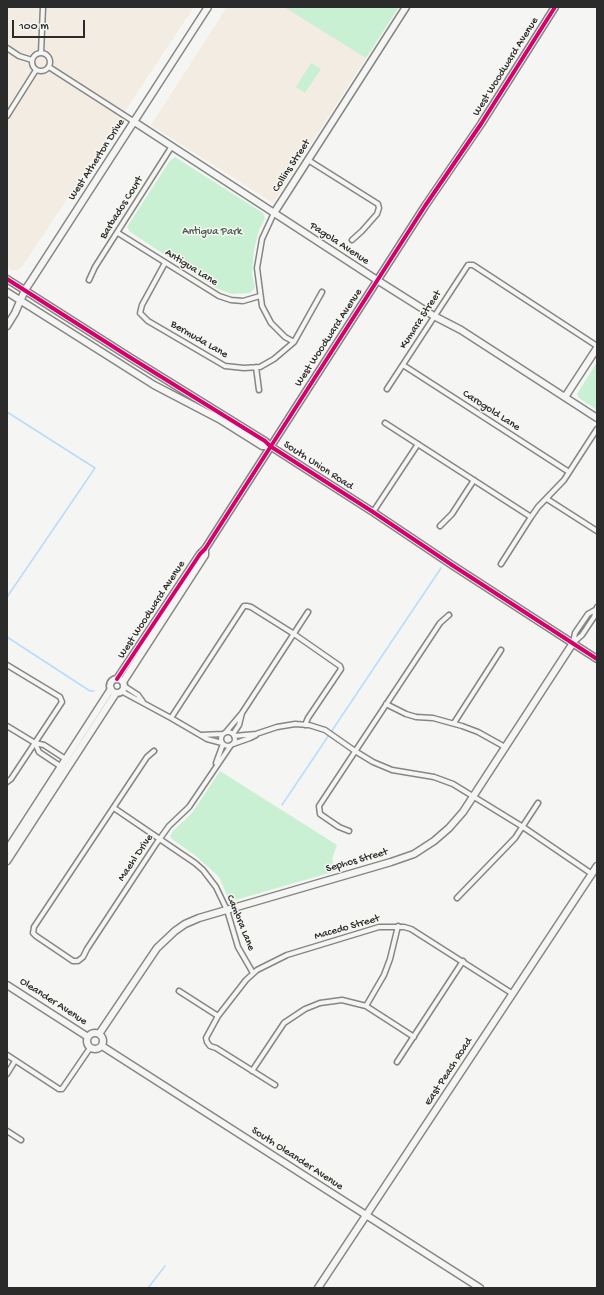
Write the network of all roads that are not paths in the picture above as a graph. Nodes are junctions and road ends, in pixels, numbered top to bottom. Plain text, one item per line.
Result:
1 (44, 7) edge
2 (406, 7) edge
3 (555, 7) edge
4 (206, 8) edge
5 (7, 48) edge
6 (41, 53) junction
7 (32, 60) junction
8 (49, 67) junction
9 (36, 70) junction
10 (7, 116) edge
11 (133, 122) junction
12 (172, 146) junction
13 (308, 160) junction
14 (274, 213) junction
15 (118, 233) junction
16 (352, 240) dead end
17 (165, 263) junction
18 (7, 278) edge
19 (89, 280) dead end
20 (377, 280) junction
21 (25, 290) junction
22 (7, 292) edge
23 (322, 292) dead end
24 (260, 296) junction
25 (20, 301) junction
26 (434, 316) junction
27 (7, 326) edge
28 (294, 342) junction
29 (597, 347) edge
30 (403, 365) junction
31 (256, 367) junction
32 (387, 389) dead end
33 (259, 390) dead end
34 (565, 397) junction
35 (597, 418) edge
36 (385, 423) dead end
37 (597, 429) edge
38 (418, 444) junction
39 (270, 446) junction
40 (569, 472) junction
41 (474, 480) junction
42 (547, 499) junction
43 (373, 512) junction
44 (531, 516) junction
45 (440, 526) dead end
46 (597, 531) edge
47 (501, 564) dead end
48 (596, 609) edge
49 (308, 612) dead end
50 (449, 615) dead end
51 (294, 634) junction
52 (573, 643) junction
53 (500, 650) dead end
54 (597, 658) edge
55 (7, 665) edge
56 (119, 687) junction
57 (386, 704) junction
58 (242, 712) junction
59 (171, 718) junction
60 (454, 724) junction
61 (239, 725) junction
62 (305, 725) junction
63 (7, 726) edge
64 (224, 733) junction
65 (256, 734) junction
66 (200, 735) junction
67 (234, 735) junction
68 (243, 735) junction
69 (35, 743) junction
70 (222, 743) junction
71 (232, 745) junction
72 (505, 747) junction
73 (154, 751) dead end
74 (354, 751) junction
75 (68, 761) junction
76 (63, 769) junction
77 (214, 769) junction
78 (56, 779) junction
79 (7, 782) edge
80 (473, 796) junction
81 (538, 803) dead end
82 (114, 808) junction
83 (523, 827) junction
84 (349, 831) dead end
85 (159, 839) junction
86 (7, 850) edge
87 (7, 861) edge
88 (597, 866) edge
89 (592, 874) junction
90 (457, 898) dead end
91 (227, 910) junction
92 (398, 926) junction
93 (463, 962) junction
94 (254, 973) junction
95 (7, 985) edge
96 (179, 991) dead end
97 (513, 994) junction
98 (366, 1006) junction
99 (218, 1016) junction
100 (99, 1034) junction
101 (88, 1037) junction
102 (414, 1037) junction
103 (102, 1046) junction
104 (90, 1048) junction
105 (7, 1055) edge
106 (16, 1061) junction
107 (396, 1062) dead end
108 (252, 1071) junction
109 (7, 1074) edge
110 (275, 1085) dead end
111 (7, 1131) edge
112 (21, 1140) dead end
113 (366, 1216) junction
114 (318, 1288) edge
115 (480, 1288) edge

1 - 6 street
2 - 13 street, Collins Street
3 - 20 street, West Woodward Avenue
4 - 11 street, West Atherton Drive
5 - 7 street
6 - 7 street
6 - 8 street
7 - 9 street
8 - 9 street
8 - 11 street
9 - 10 street
11 - 12 street, Pagola Avenue
11 - 21 street, West Atherton Drive
12 - 14 street, Pagola Avenue
12 - 15 street, Barbados Court
13 - 14 street, Collins Street
13 - 16 street
14 - 20 street, Pagola Avenue
14 - 24 street, Collins Street
15 - 17 street, Antigua Lane
15 - 19 street, Barbados Court
17 - 24 street, Antigua Lane
17 - 31 street, Bermuda Lane
18 - 21 street, South Union Road
20 - 26 street, Pagola Avenue
20 - 39 street, West Woodward Avenue
21 - 25 street, West Atherton Drive
21 - 39 street, South Union Road
22 - 25 street, South Union Road
23 - 28 street
24 - 28 street, Collins Street
25 - 27 street, West Atherton Drive
25 - 39 street, South Union Road
26 - 29 street, Kumara Street
26 - 30 street, Kumara Street
26 - 34 street, Pagola Avenue
28 - 31 street, Bermuda Lane
29 - 34 street
30 - 32 street, Kumara Street
30 - 40 street, Carogold Lane
31 - 33 street
34 - 35 street, Pagola Avenue
36 - 38 street
37 - 40 street
38 - 41 street
38 - 43 street
39 - 43 street, South Union Road
39 - 56 street, West Woodward Avenue
40 - 42 street
41 - 44 street
41 - 45 street
42 - 44 street
42 - 46 street
43 - 52 street, South Union Road
44 - 47 street
48 - 52 street
48 - 52 street
49 - 51 street
50 - 57 street
51 - 58 street
51 - 59 street
51 - 62 street
52 - 54 street, South Union Road
52 - 72 street, Sephos Street
53 - 60 street
55 - 69 street
56 - 59 street
56 - 75 street, West Woodward Avenue
57 - 60 street
57 - 74 street
58 - 61 street
58 - 64 street
59 - 66 street
60 - 72 street
61 - 67 street
61 - 68 street
62 - 65 street
62 - 74 street
63 - 69 street
64 - 66 street
64 - 67 street
64 - 70 street
65 - 68 street
65 - 71 street
66 - 70 street
67 - 68 street
67 - 71 street
69 - 75 street
69 - 76 street
69 - 79 street
70 - 71 street
70 - 77 street, Maehl Drive
71 - 77 street, Maehl Drive
72 - 80 street, Sephos Street
73 - 82 street
74 - 80 street
74 - 84 street
75 - 76 street, West Woodward Avenue
76 - 78 street, West Woodward Avenue
77 - 85 street, Maehl Drive
78 - 86 street, West Woodward Avenue
78 - 87 street, West Woodward Avenue
80 - 83 street
80 - 91 street, Sephos Street
81 - 83 street
82 - 85 street, Cambra Lane
82 - 85 street, Maehl Drive
83 - 89 street
83 - 90 street
85 - 91 street, Cambra Lane
88 - 89 street, East Peach Road
89 - 97 street, East Peach Road
91 - 94 street, Cambra Lane
91 - 100 street, Sephos Street
92 - 93 street, Macedo Street
92 - 94 street, Macedo Street
92 - 98 street
93 - 97 street, Macedo Street
93 - 102 street
94 - 99 street, Macedo Street
95 - 101 street, Oleander Avenue
96 - 99 street
97 - 113 street, East Peach Road
98 - 102 street
98 - 108 street
99 - 108 street, Macedo Street
100 - 101 street
100 - 103 street
101 - 104 street
102 - 107 street
103 - 104 street
103 - 113 street, South Oleander Avenue
104 - 106 street
105 - 106 street
106 - 109 street
108 - 110 street
111 - 112 street
113 - 114 street, East Peach Road
113 - 115 street, South Oleander Avenue

